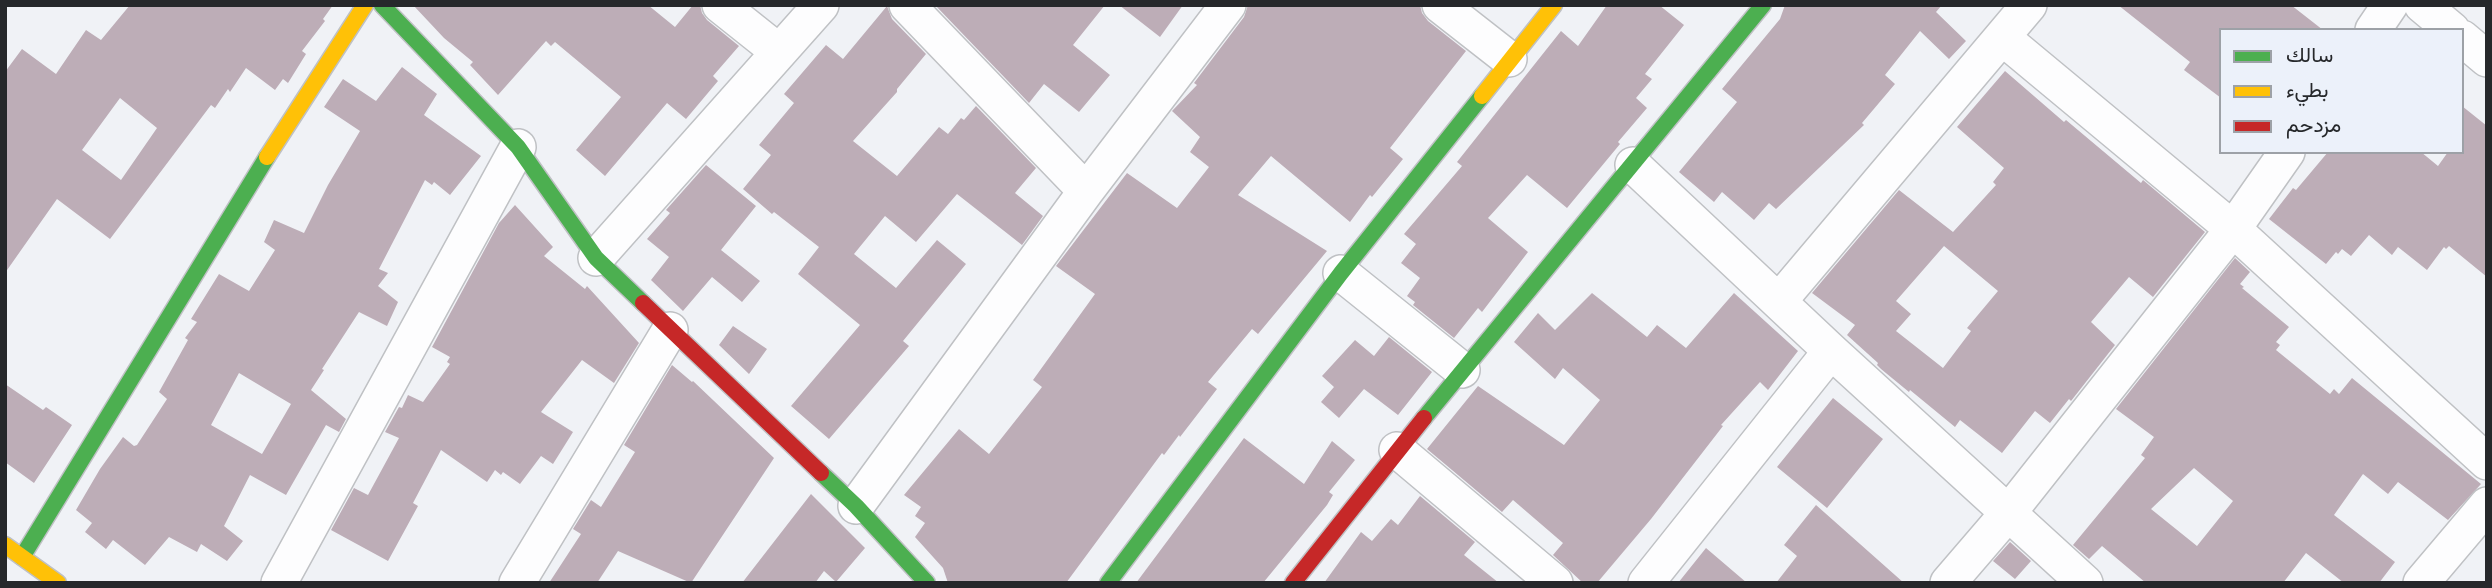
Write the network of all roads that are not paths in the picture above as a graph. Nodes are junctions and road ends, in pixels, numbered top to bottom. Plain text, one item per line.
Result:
1 (365, 5) edge
2 (382, 5) edge
3 (720, 5) edge
4 (821, 5) edge
5 (907, 5) edge
6 (1228, 5) edge
7 (1440, 5) edge
8 (1554, 5) edge
9 (1763, 5) edge
10 (2029, 5) edge
11 (2390, 5) edge
12 (2422, 5) edge
13 (2374, 28) edge
14 (2450, 28) edge
15 (2003, 38) junction
16 (2464, 40) edge
17 (779, 52) junction
18 (1509, 59) junction
19 (2487, 59) edge
20 (518, 147) junction
21 (2286, 154) edge
22 (1633, 165) junction
23 (1086, 191) junction
24 (2233, 229) junction
25 (596, 258) junction
26 (1341, 273) junction
27 (1779, 301) junction
28 (670, 330) junction
29 (1831, 351) junction
30 (1462, 370) junction
31 (1397, 450) junction
32 (2487, 462) edge
33 (2487, 505) edge
34 (856, 506) junction
35 (2009, 512) junction
36 (2476, 541) edge
37 (5, 545) edge
38 (22, 557) junction
39 (58, 583) edge
40 (279, 583) edge
41 (517, 583) edge
42 (927, 583) edge
43 (1108, 583) edge
44 (1293, 583) edge
45 (1555, 583) edge
46 (1646, 583) edge
47 (1948, 583) edge
48 (2085, 583) edge
49 (2421, 583) edge

1 - 38 street
2 - 20 street
3 - 17 street
4 - 17 street
5 - 23 street
6 - 23 street
7 - 18 street
8 - 18 street
9 - 22 street
10 - 15 street
11 - 13 street
12 - 14 street
15 - 24 street
15 - 27 street
16 - 19 street
17 - 25 street
18 - 26 street
20 - 25 street
20 - 40 street
21 - 24 street
22 - 27 street
22 - 30 street
23 - 34 street
24 - 32 street
24 - 35 street
25 - 28 street
26 - 30 street
26 - 43 street
27 - 29 street
28 - 34 street
28 - 41 street
29 - 35 street
29 - 46 street
30 - 31 street
31 - 44 street
31 - 45 street
33 - 36 street
34 - 42 street
35 - 47 street
35 - 48 street
36 - 49 street
37 - 38 street
38 - 39 street

